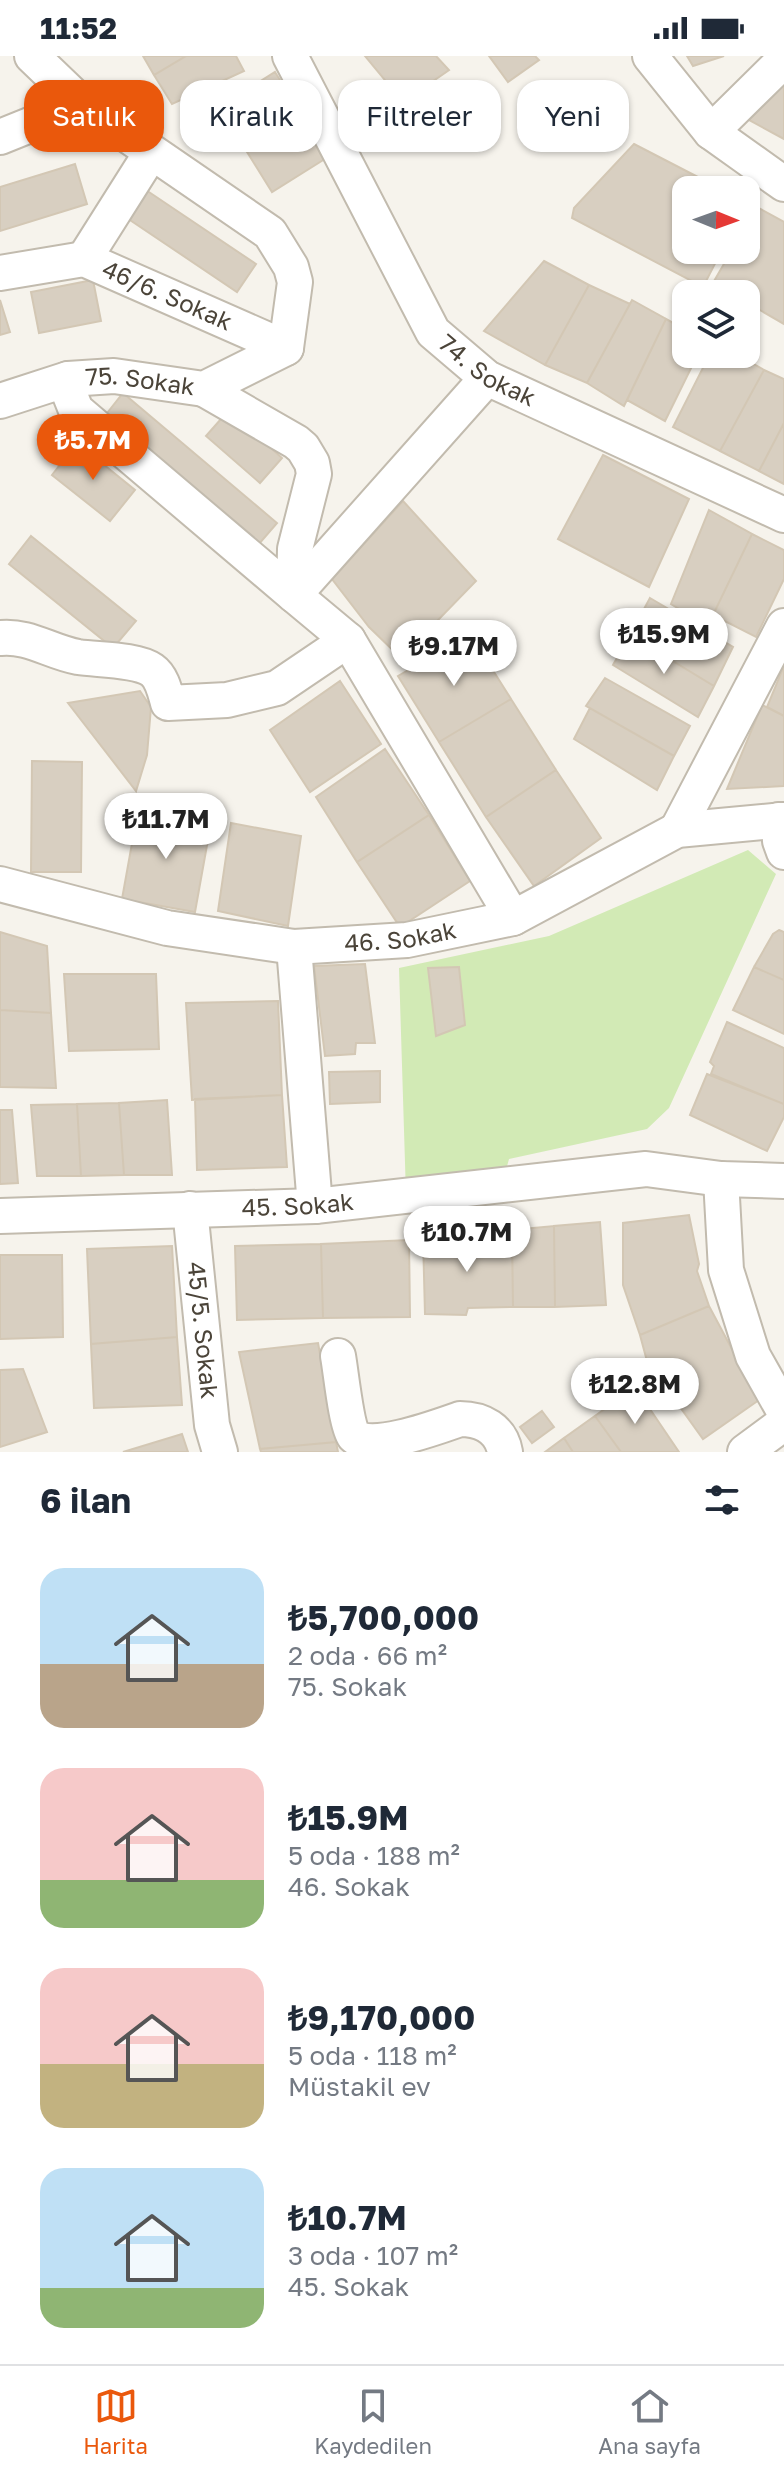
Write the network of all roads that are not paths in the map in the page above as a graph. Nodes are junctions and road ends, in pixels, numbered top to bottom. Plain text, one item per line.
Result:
1 (32, 56) edge
2 (290, 56) edge
3 (650, 56) edge
4 (784, 60) edge
5 (57, 80) edge
6 (24, 127) edge
7 (711, 132) junction
8 (0, 137) edge
9 (151, 153) joint
10 (784, 184) edge
11 (84, 259) junction
12 (0, 273) edge
13 (286, 348) junction
14 (487, 378) junction
15 (68, 379) junction
16 (204, 389) junction
17 (0, 401) edge
18 (784, 515) edge
19 (294, 595) junction
20 (784, 626) edge
21 (0, 638) edge
22 (348, 640) junction
23 (677, 830) junction
24 (782, 831) edge
25 (0, 884) edge
26 (513, 918) junction
27 (294, 947) junction
28 (721, 1179) junction
29 (784, 1181) edge
30 (315, 1206) junction
31 (190, 1209) junction
32 (0, 1216) edge
33 (338, 1356) dead end
34 (784, 1411) edge
35 (784, 1423) edge
36 (220, 1452) edge
37 (505, 1452) edge
38 (745, 1452) edge

1 - 5 street
2 - 14 street, 74. Sokak
3 - 7 street
4 - 7 street
6 - 8 street
7 - 10 street
9 - 11 street
9 - 13 street
11 - 12 street, 46/6. Sokak
11 - 13 street, 46/6. Sokak
13 - 16 street, 75. Sokak
14 - 18 street, 74. Sokak
14 - 19 street
15 - 16 street, 75. Sokak
15 - 17 street, 75. Sokak
15 - 19 street
16 - 19 street
19 - 22 street
20 - 23 street
21 - 22 street
22 - 26 street
23 - 24 street, 46. Sokak
23 - 26 street, 46. Sokak
25 - 27 street, 46. Sokak
26 - 27 street, 46. Sokak
27 - 30 street
28 - 29 street, 45. Sokak
28 - 30 street, 45. Sokak
28 - 34 street
30 - 31 street, 45. Sokak
31 - 32 street, 45. Sokak
31 - 36 street, 45/5. Sokak
33 - 37 street
35 - 38 street

